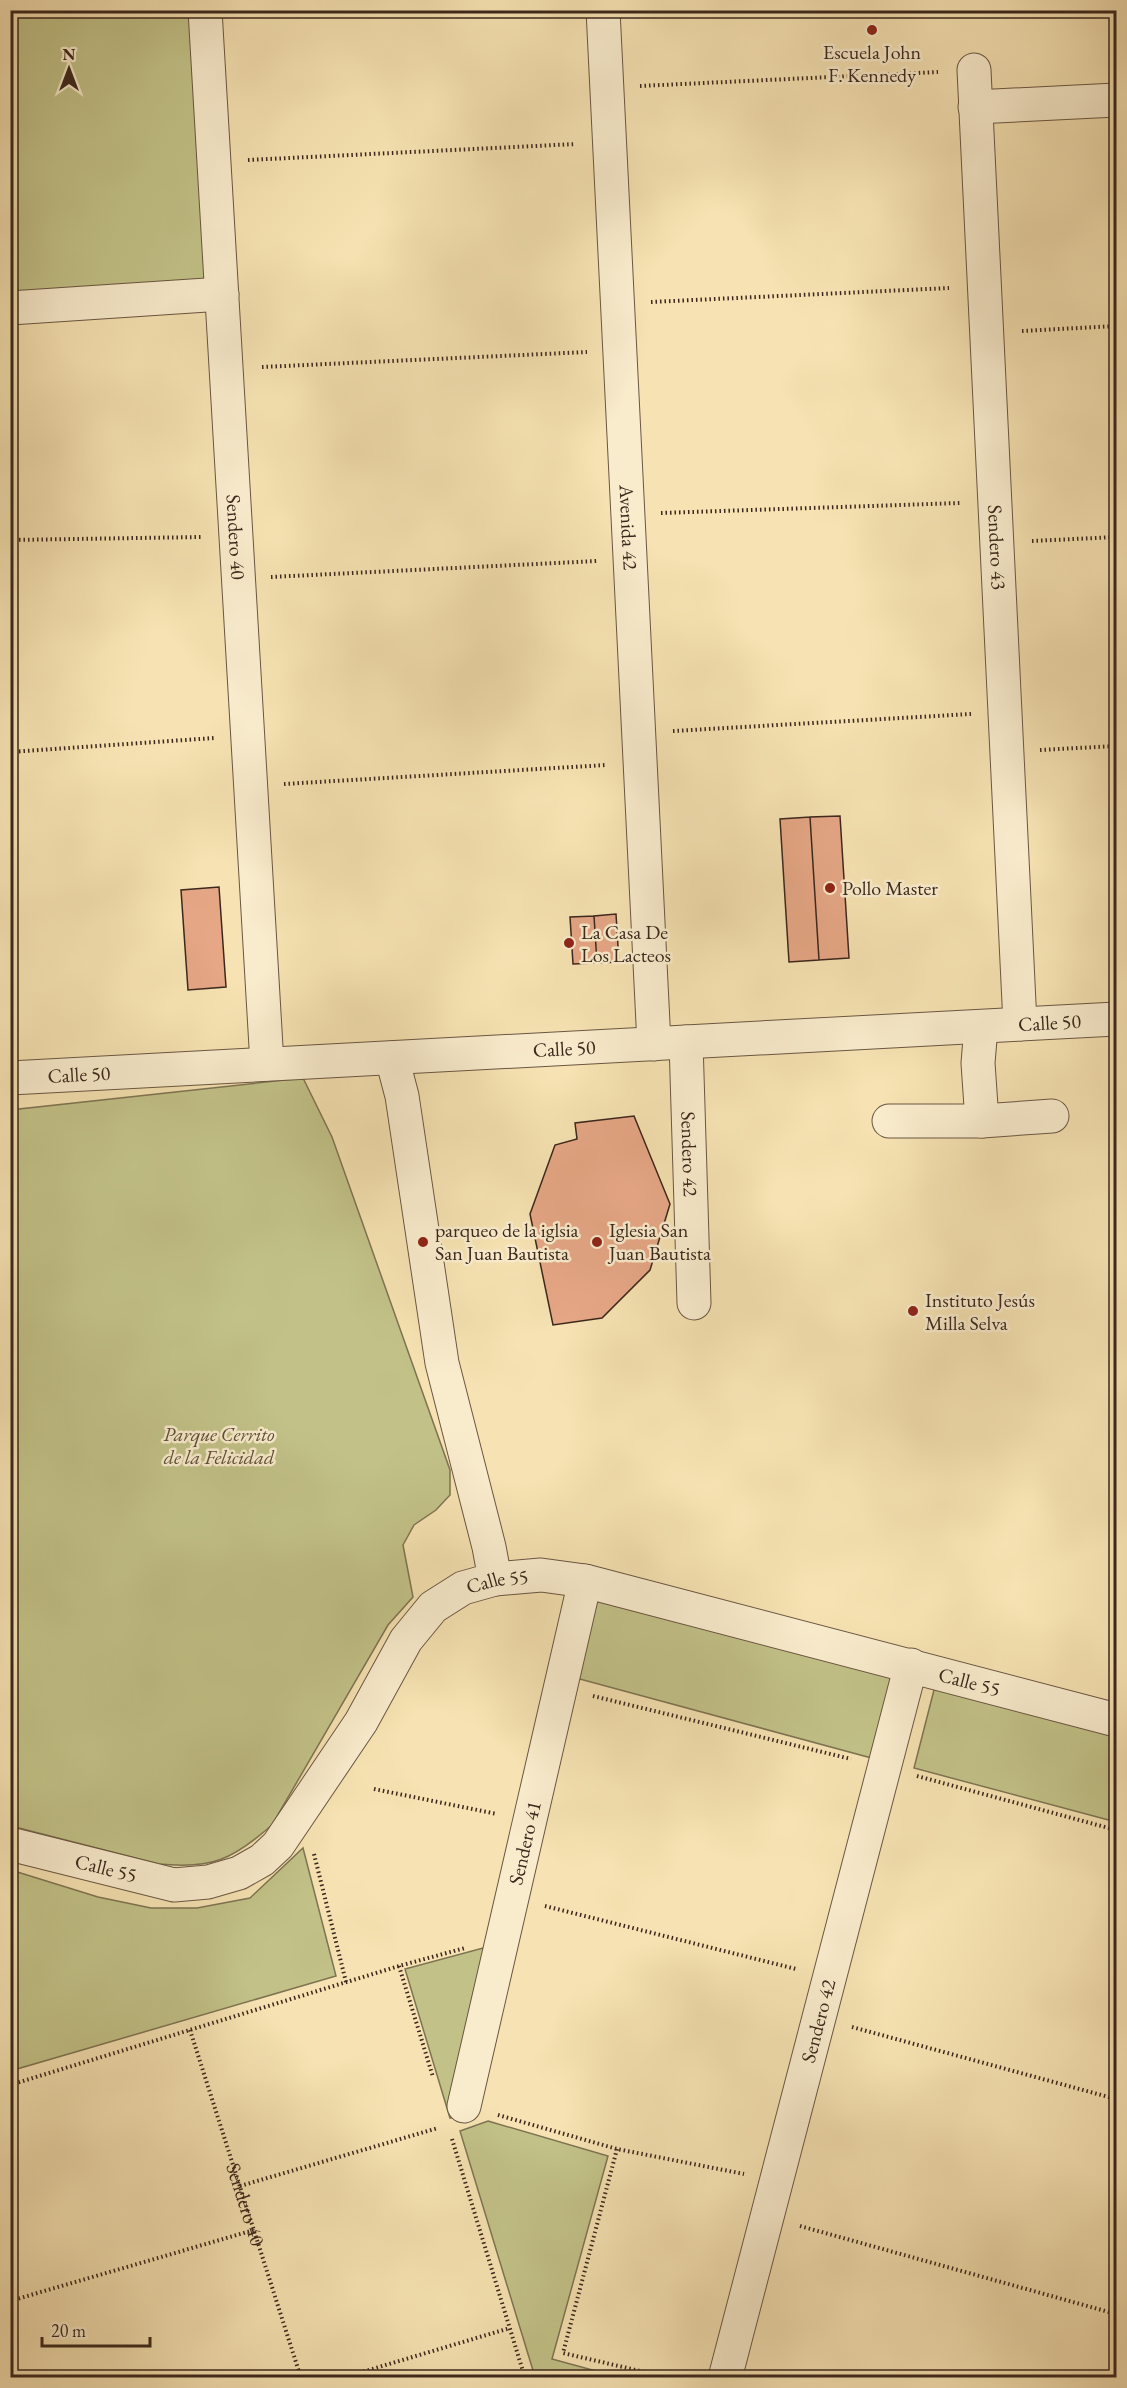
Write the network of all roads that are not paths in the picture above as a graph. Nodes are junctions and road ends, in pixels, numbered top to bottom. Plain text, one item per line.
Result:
1 (205, 10) edge
2 (603, 10) edge
3 (974, 70) road end
4 (1116, 100) edge
5 (975, 107) junction
6 (222, 294) junction
7 (10, 308) edge
8 (1116, 1019) edge
9 (1020, 1024) junction
10 (981, 1027) junction
11 (670, 1043) junction
12 (392, 1058) junction
13 (267, 1064) junction
14 (10, 1078) edge
15 (1052, 1116) dead end
16 (889, 1121) dead end
17 (982, 1121) junction
18 (694, 1303) dead end
19 (495, 1579) junction
20 (585, 1581) junction
21 (911, 1665) junction
22 (1116, 1720) edge
23 (10, 1844) edge
24 (456, 2115) road end
25 (725, 2378) edge

1 - 6 street, Sendero 40
2 - 11 street, Avenida 42
3 - 5 street, Sendero 43
4 - 5 street
5 - 9 street, Sendero 43
6 - 7 street
6 - 13 street, Sendero 40
8 - 9 street, Calle 50
9 - 10 street, Calle 50
10 - 11 street, Calle 50
10 - 17 street
11 - 12 street, Calle 50
11 - 18 street, Sendero 42
12 - 13 street, Calle 50
12 - 19 street
13 - 14 street, Calle 50
15 - 17 street
16 - 17 street
19 - 20 street, Calle 55
19 - 23 street, Calle 55
20 - 21 street, Calle 55
20 - 24 street, Sendero 41
21 - 22 street, Calle 55
21 - 25 street, Sendero 42

